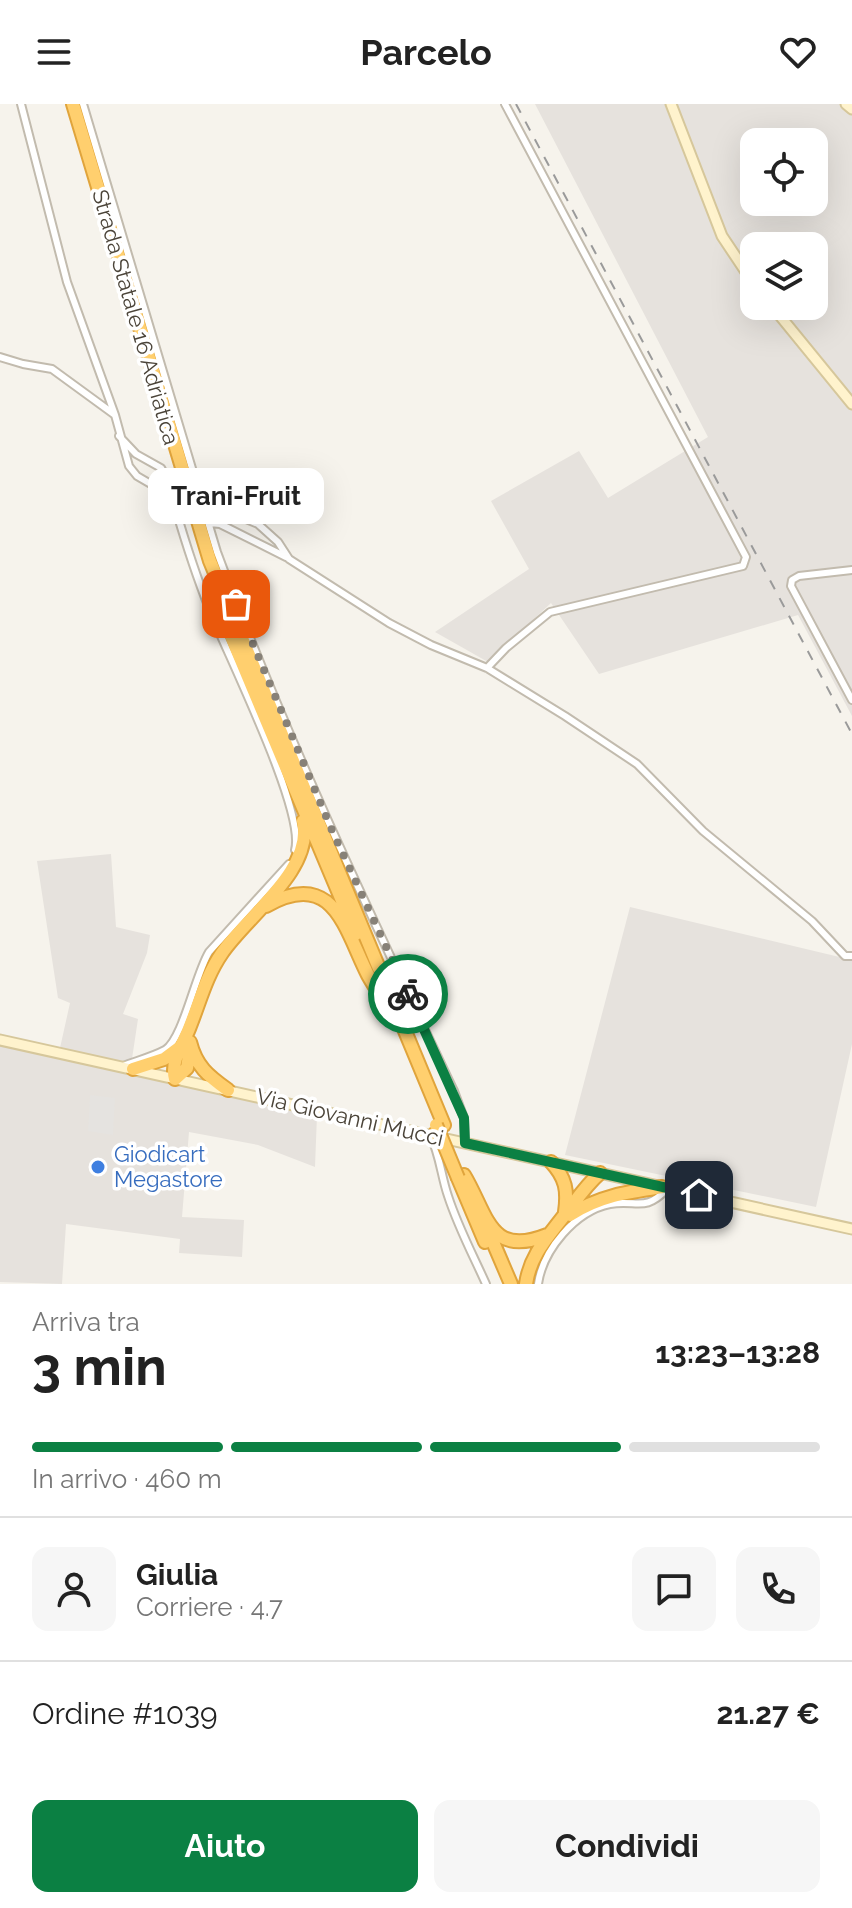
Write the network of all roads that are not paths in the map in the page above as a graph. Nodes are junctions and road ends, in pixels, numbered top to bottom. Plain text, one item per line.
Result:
1 (21, 104) edge
2 (70, 104) edge
3 (83, 104) edge
4 (505, 104) edge
5 (671, 104) edge
6 (846, 104) edge
7 (852, 109) edge
8 (740, 263) edge
9 (783, 320) edge
10 (0, 357) edge
11 (852, 404) edge
12 (115, 415) junction
13 (119, 436) junction
14 (209, 523) junction
15 (289, 559) junction
16 (852, 570) edge
17 (487, 668) junction
18 (851, 695) edge
19 (291, 779) junction
20 (256, 912) junction
21 (852, 956) edge
22 (385, 1002) junction
23 (0, 1040) edge
24 (186, 1043) junction
25 (127, 1068) junction
26 (175, 1079) junction
27 (228, 1090) junction
28 (437, 1129) junction
29 (465, 1143) junction
30 (551, 1162) junction
31 (600, 1173) junction
32 (461, 1176) junction
33 (665, 1187) junction
34 (586, 1204) junction
35 (562, 1218) junction
36 (852, 1229) edge
37 (547, 1235) junction
38 (486, 1284) edge
39 (502, 1284) edge
40 (511, 1284) edge
41 (526, 1284) edge
42 (538, 1284) edge

1 - 12 street
2 - 19 highway, Strada Statale 16 Adriatica
2 - 28 highway, Strada Statale 16 Adriatica
3 - 14 street
4 - 17 street
5 - 8 main road
6 - 7 main road
9 - 11 main road
10 - 12 street
12 - 13 street
13 - 15 street, bridge
13 - 25 street
14 - 15 street
14 - 29 street
15 - 17 street
16 - 18 street
17 - 21 street
19 - 20 highway
19 - 22 highway, Strada Statale 16 Adriatica
20 - 22 highway
20 - 24 highway
22 - 28 highway, Strada Statale 16 Adriatica
23 - 25 main road, Via Giovanni Mucci
24 - 25 highway
24 - 26 highway
24 - 27 highway
25 - 26 main road, Via Giovanni Mucci
26 - 27 main road, Via Giovanni Mucci
27 - 28 main road, Via Giovanni Mucci
28 - 29 main road, Via Giovanni Mucci
28 - 32 highway, Strada Statale 16 Adriatica
28 - 38 street
29 - 30 main road, Via Giovanni Mucci
30 - 31 main road, Via Giovanni Mucci
30 - 35 highway
31 - 33 main road, Via Giovanni Mucci
31 - 34 highway
31 - 35 highway
32 - 37 highway
32 - 39 highway, Strada Statale 16 Adriatica
32 - 40 highway, Strada Statale 16 Adriatica
33 - 34 highway
33 - 36 main road, Via Giovanni Mucci
33 - 42 street
34 - 35 highway
35 - 37 highway
37 - 41 highway

